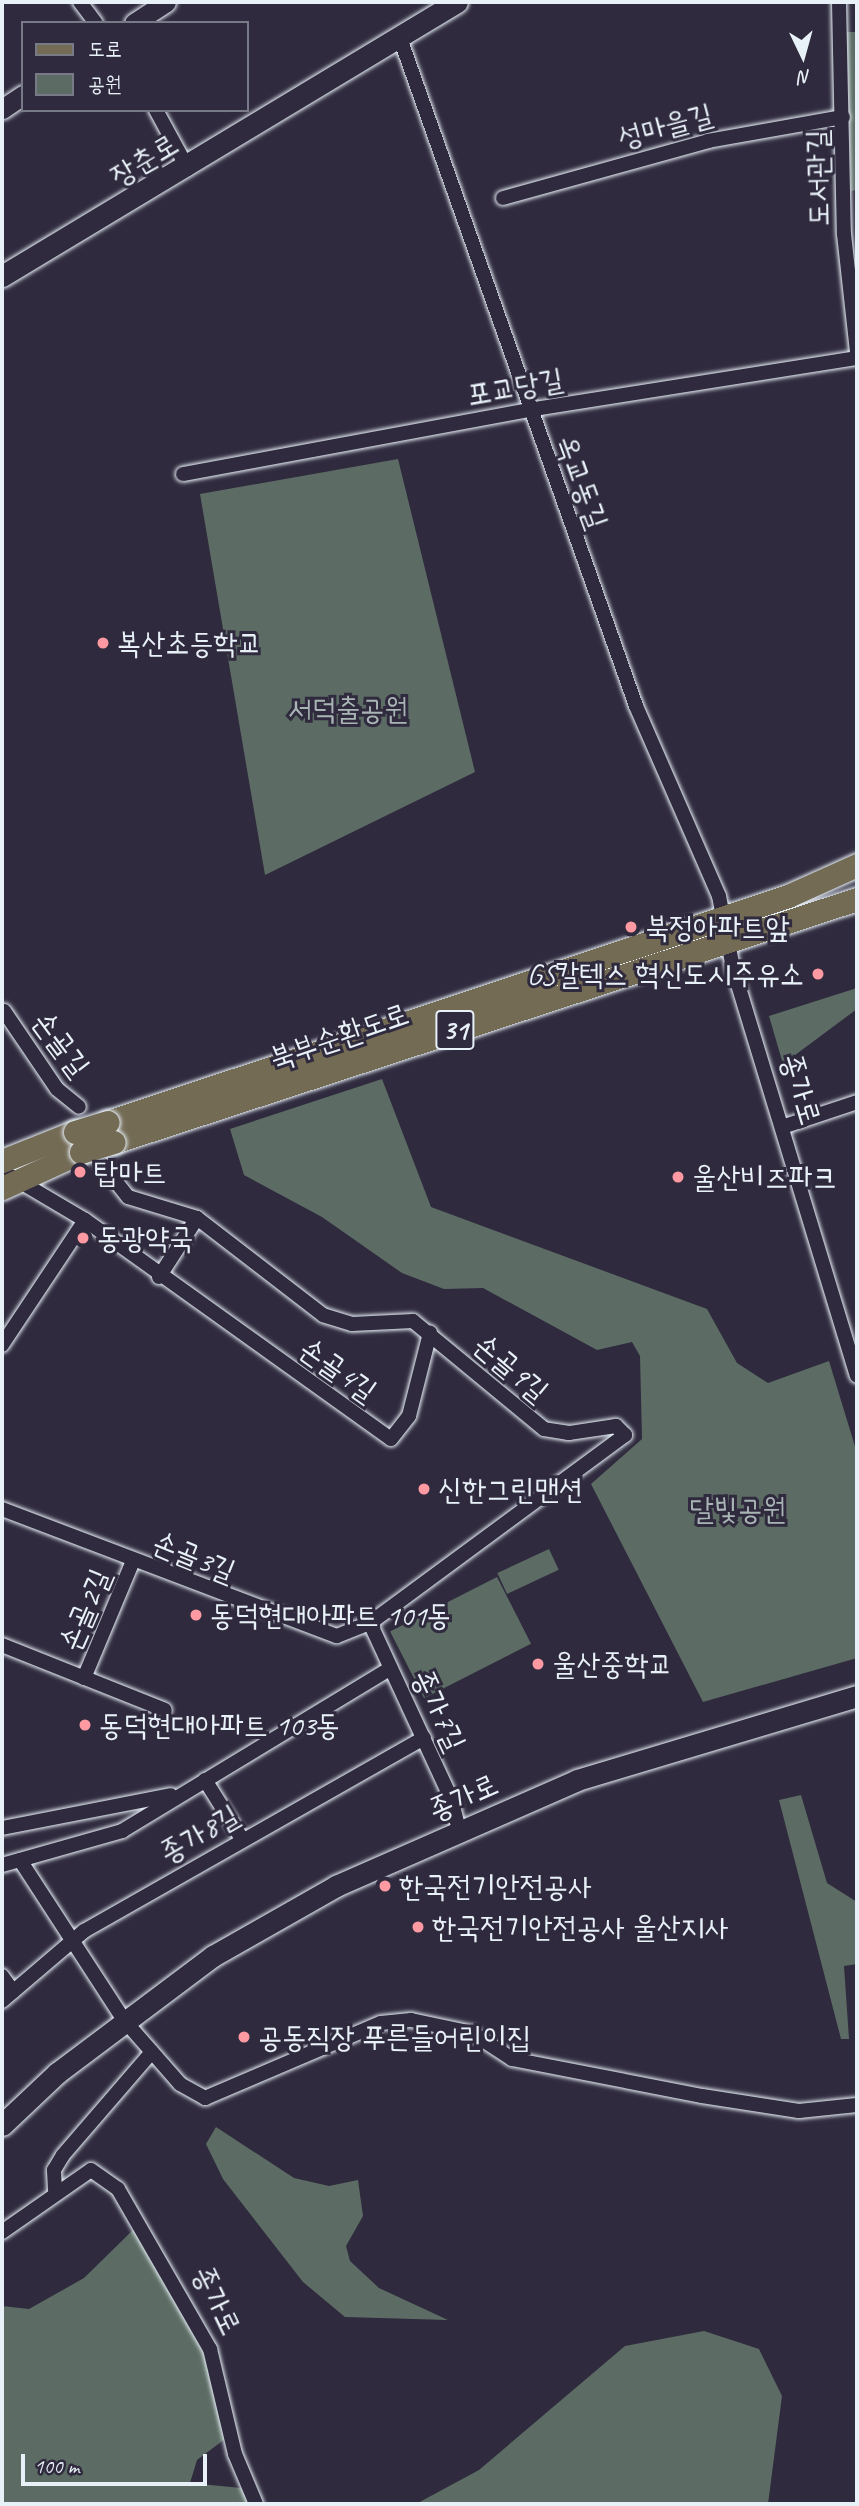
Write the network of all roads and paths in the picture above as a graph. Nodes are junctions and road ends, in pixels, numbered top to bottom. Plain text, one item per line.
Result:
1 (80, 2) edge
2 (166, 2) edge
3 (457, 2) edge
4 (839, 2) edge
5 (94, 21) edge
6 (137, 21) edge
7 (400, 38) junction
8 (21, 96) edge
9 (2, 109) edge
10 (157, 112) edge
11 (842, 117) junction
12 (188, 169) junction
13 (503, 198) dead end
14 (844, 209) junction
15 (857, 218) edge
16 (2, 276) edge
17 (857, 352) edge
18 (857, 358) edge
19 (528, 410) junction
20 (183, 474) dead end
21 (857, 866) edge
22 (857, 873) edge
23 (857, 894) edge
24 (857, 899) edge
25 (791, 906) junction
26 (726, 928) junction
27 (4, 1011) dead end
28 (857, 1102) edge
29 (79, 1107) dead end
30 (782, 1127) junction
31 (102, 1164) dead end
32 (5, 1175) edge
33 (197, 1218) junction
34 (85, 1220) junction
35 (159, 1277) junction
36 (430, 1333) junction
37 (2, 1345) edge
38 (857, 1376) edge
39 (2, 1509) edge
40 (133, 1561) junction
41 (370, 1623) junction
42 (2, 1645) edge
43 (390, 1669) junction
44 (84, 1678) junction
45 (857, 1696) edge
46 (164, 1710) dead end
47 (424, 1738) junction
48 (205, 1780) junction
49 (176, 1794) junction
50 (2, 1829) edge
51 (459, 1831) junction
52 (242, 1839) junction
53 (20, 1860) junction
54 (2, 1865) edge
55 (71, 1942) junction
56 (2, 1976) edge
57 (7, 1996) edge
58 (124, 2021) junction
59 (152, 2052) junction
60 (857, 2105) edge
61 (2, 2125) edge
62 (55, 2190) junction
63 (2, 2232) edge
64 (256, 2504) edge

1 - 5 street
2 - 6 street
3 - 7 main road, 장춘로
4 - 11 street, 도서관길
7 - 12 main road, 장춘로
7 - 19 street, 옥교동길
8 - 9 street
10 - 12 street
11 - 13 street, 성마을길
11 - 14 street, 도서관길
12 - 16 main road, 장춘로
14 - 15 street
14 - 17 street, 도서관길
18 - 19 street, 포교당길
19 - 20 street, 포교당길
19 - 26 street, 옥교동길
21 - 25 main road
22 - 25 main road, 북부순환도로
23 - 25 main road, 북부순환도로
24 - 25 main road
25 - 26 main road, 북부순환도로 / 31
26 - 30 street, 종가로
26 - 32 main road, 북부순환도로 / 31, bridge
27 - 29 street, 손골길
28 - 30 street
30 - 38 street, 종가로
31 - 33 street, 손골9길
32 - 34 street, 손골4길
33 - 35 street
33 - 36 street, 손골9길
34 - 35 street, 손골4길
34 - 37 street
35 - 36 street, 손골4길
36 - 41 street, 손골9길
39 - 40 street, 손골3길
40 - 41 street, 손골3길
40 - 44 street, 손골2길
41 - 43 street
42 - 44 street, 손골2길
43 - 47 street, 종가7길
43 - 48 street, 종가7길
44 - 46 street, 손골2길
45 - 51 main road, 종가로
47 - 51 street, 종가7길
47 - 52 street, 종가8길
48 - 49 street, 종가7길
48 - 52 street
49 - 50 street
49 - 53 street, 종가7길
51 - 58 main road, 종가로
52 - 55 street, 종가8길
53 - 54 street, 종가7길
53 - 55 street
55 - 57 street, 종가8길
55 - 58 street
56 - 57 street, 종가8길
58 - 59 street
58 - 61 main road, 종가로
59 - 60 street
59 - 62 street
62 - 63 street, 종가로
62 - 64 street, 종가로

